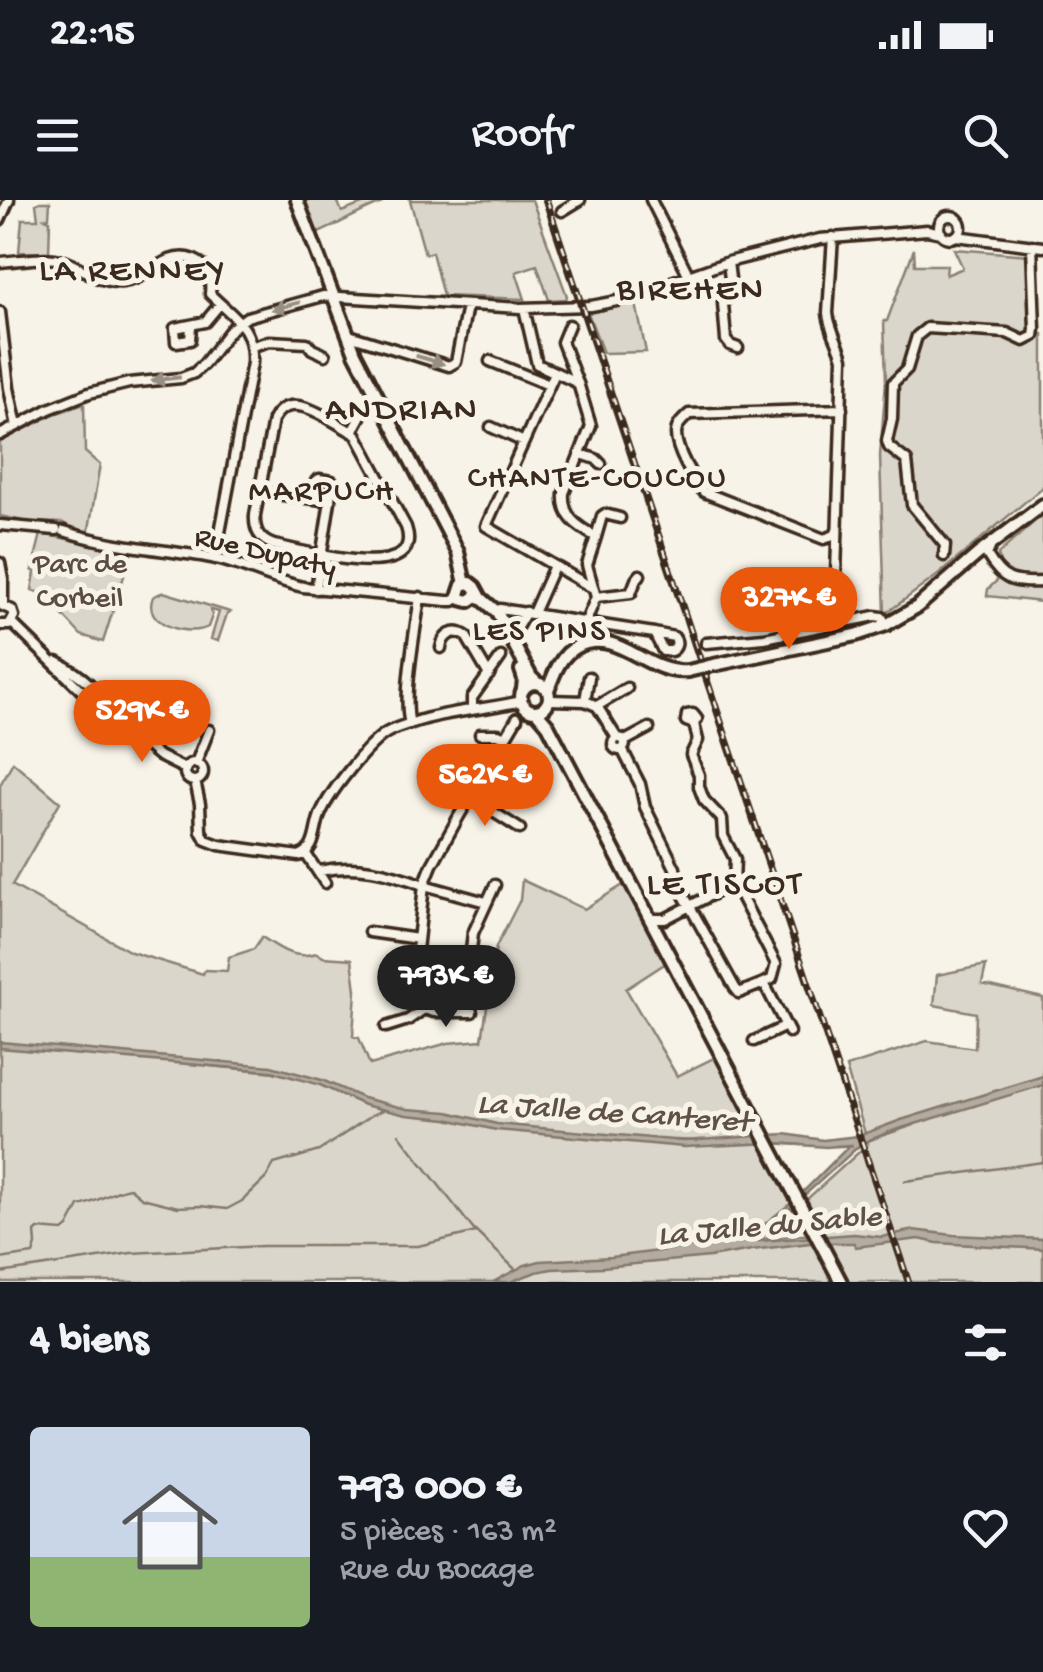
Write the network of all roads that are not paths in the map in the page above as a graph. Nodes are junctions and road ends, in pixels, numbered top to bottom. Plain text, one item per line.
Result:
1 (9, 200) edge
2 (297, 200) edge
3 (580, 200) edge
4 (650, 200) edge
5 (562, 211) dead end
6 (0, 220) edge
7 (940, 222) junction
8 (927, 230) junction
9 (959, 232) junction
10 (940, 233) junction
11 (833, 236) junction
12 (1032, 245) junction
13 (1043, 247) edge
14 (0, 262) edge
15 (728, 262) junction
16 (689, 276) junction
17 (334, 296) junction
18 (220, 304) junction
19 (468, 306) junction
20 (524, 308) junction
21 (0, 312) edge
22 (240, 322) junction
23 (569, 325) dead end
24 (191, 326) dead end
25 (349, 335) junction
26 (253, 346) junction
27 (738, 348) dead end
28 (325, 354) dead end
29 (490, 361) dead end
30 (538, 364) junction
31 (555, 373) junction
32 (532, 377) junction
33 (578, 383) junction
34 (549, 385) junction
35 (377, 399) junction
36 (842, 409) junction
37 (18, 426) junction
38 (491, 427) dead end
39 (352, 432) junction
40 (0, 435) edge
41 (524, 442) junction
42 (580, 454) junction
43 (601, 464) dead end
44 (260, 492) junction
45 (313, 499) junction
46 (330, 500) junction
47 (1041, 506) edge
48 (620, 518) dead end
49 (0, 526) edge
50 (838, 528) junction
51 (1008, 530) junction
52 (596, 536) junction
53 (944, 545) junction
54 (956, 545) dead end
55 (987, 554) junction
56 (322, 555) junction
57 (944, 556) dead end
58 (215, 558) junction
59 (0, 563) edge
60 (554, 566) junction
61 (836, 574) dead end
62 (640, 575) dead end
63 (954, 577) junction
64 (1043, 582) edge
65 (316, 589) junction
66 (594, 592) junction
67 (420, 597) junction
68 (468, 597) junction
69 (1, 606) edge
70 (500, 608) dead end
71 (530, 613) junction
72 (586, 621) junction
73 (12, 623) junction
74 (0, 625) edge
75 (886, 625) junction
76 (516, 630) dead end
77 (654, 633) dead end
78 (706, 642) dead end
79 (586, 643) junction
80 (440, 648) dead end
81 (502, 657) dead end
82 (489, 675) junction
83 (589, 677) dead end
84 (627, 688) dead end
85 (522, 695) junction
86 (543, 696) junction
87 (585, 701) junction
88 (597, 706) junction
89 (472, 709) junction
90 (517, 718) dead end
91 (410, 724) junction
92 (694, 724) dead end
93 (649, 728) dead end
94 (209, 730) dead end
95 (480, 734) dead end
96 (505, 737) junction
97 (621, 743) junction
98 (196, 763) junction
99 (185, 769) junction
100 (194, 781) junction
101 (470, 797) junction
102 (520, 829) dead end
103 (306, 854) junction
104 (319, 872) junction
105 (326, 883) dead end
106 (734, 883) junction
107 (424, 885) junction
108 (495, 885) dead end
109 (486, 902) junction
110 (689, 906) junction
111 (650, 919) junction
112 (665, 919) junction
113 (369, 932) dead end
114 (658, 934) junction
115 (418, 939) junction
116 (416, 968) junction
117 (764, 983) junction
118 (424, 1009) junction
119 (472, 1012) dead end
120 (386, 1027) dead end
121 (754, 1041) dead end
122 (841, 1282) edge

1 - 6 street
2 - 17 main road
3 - 5 street
4 - 16 street
7 - 8 street
7 - 9 street
7 - 10 street
8 - 10 street
8 - 11 street
9 - 10 street
9 - 12 street
11 - 15 street
11 - 36 street
12 - 13 street
12 - 53 street
14 - 18 street
15 - 16 street
15 - 27 street
16 - 20 street
17 - 19 street
17 -> 22 street
17 - 25 main road
18 - 22 street
18 - 24 street
19 - 20 street
25 -> 19 street
20 - 30 street
21 - 37 street
22 - 26 street
22 -> 37 street
23 - 33 street
25 - 35 main road
26 - 28 street
26 - 58 street
29 - 32 street
30 - 31 street
30 - 32 street
31 - 33 street
31 - 34 street
32 - 34 street
33 - 42 street
34 - 41 street
35 - 39 street
35 - 68 main road
36 - 50 street
36 - 50 street
37 - 40 street
38 - 41 street
39 - 44 street
39 - 56 street
41 - 60 street
42 - 43 street
42 - 52 street
44 - 45 street
44 - 56 street
45 - 46 street
45 - 46 street
46 - 56 street
47 - 51 main road
47 - 55 main road
48 - 52 street
49 - 58 street, Rue Dupaty
50 - 61 street
51 - 55 street
51 - 63 main road
52 - 66 street
53 - 54 street
53 - 57 street
55 - 63 main road
55 - 64 street
56 - 65 street
58 - 65 street, Rue Dupaty
59 - 69 street
60 - 66 street
60 - 71 street
62 - 66 street
63 - 75 main road
65 - 67 street, Rue Dupaty
66 - 72 street
67 - 68 street, Rue Dupaty
67 - 91 street
68 - 85 main road
68 - 86 main road
69 - 73 street
70 - 71 street
71 - 72 street
71 - 76 street
72 - 77 street
72 - 79 street
73 - 74 street
73 - 99 street
75 - 78 street
75 - 79 main road, bridge
79 - 86 main road
80 - 82 street
81 - 82 street
82 - 89 street
83 - 87 street
84 - 88 street
85 - 86 main road
85 - 86 main road
85 - 89 street
86 - 87 street
86 - 111 main road
87 - 88 street
88 - 97 street
89 - 91 street
90 - 96 street
91 - 103 street
92 - 106 street
93 - 97 street
94 - 98 street
95 - 96 street
96 - 101 street
97 - 110 street
98 - 99 street
98 - 100 street
99 - 100 street
100 - 103 street
101 - 102 street
101 - 107 street
103 - 104 street
104 - 105 street
104 - 107 street
106 - 110 street
106 - 117 street
107 - 109 street
107 - 115 street
108 - 109 street
109 - 116 street
110 - 112 street
110 - 117 street
111 - 112 street
111 - 114 main road
112 - 114 street
113 - 115 street
114 - 122 main road
115 - 116 street
116 - 118 street
117 - 121 street
118 - 119 street
118 - 120 street

